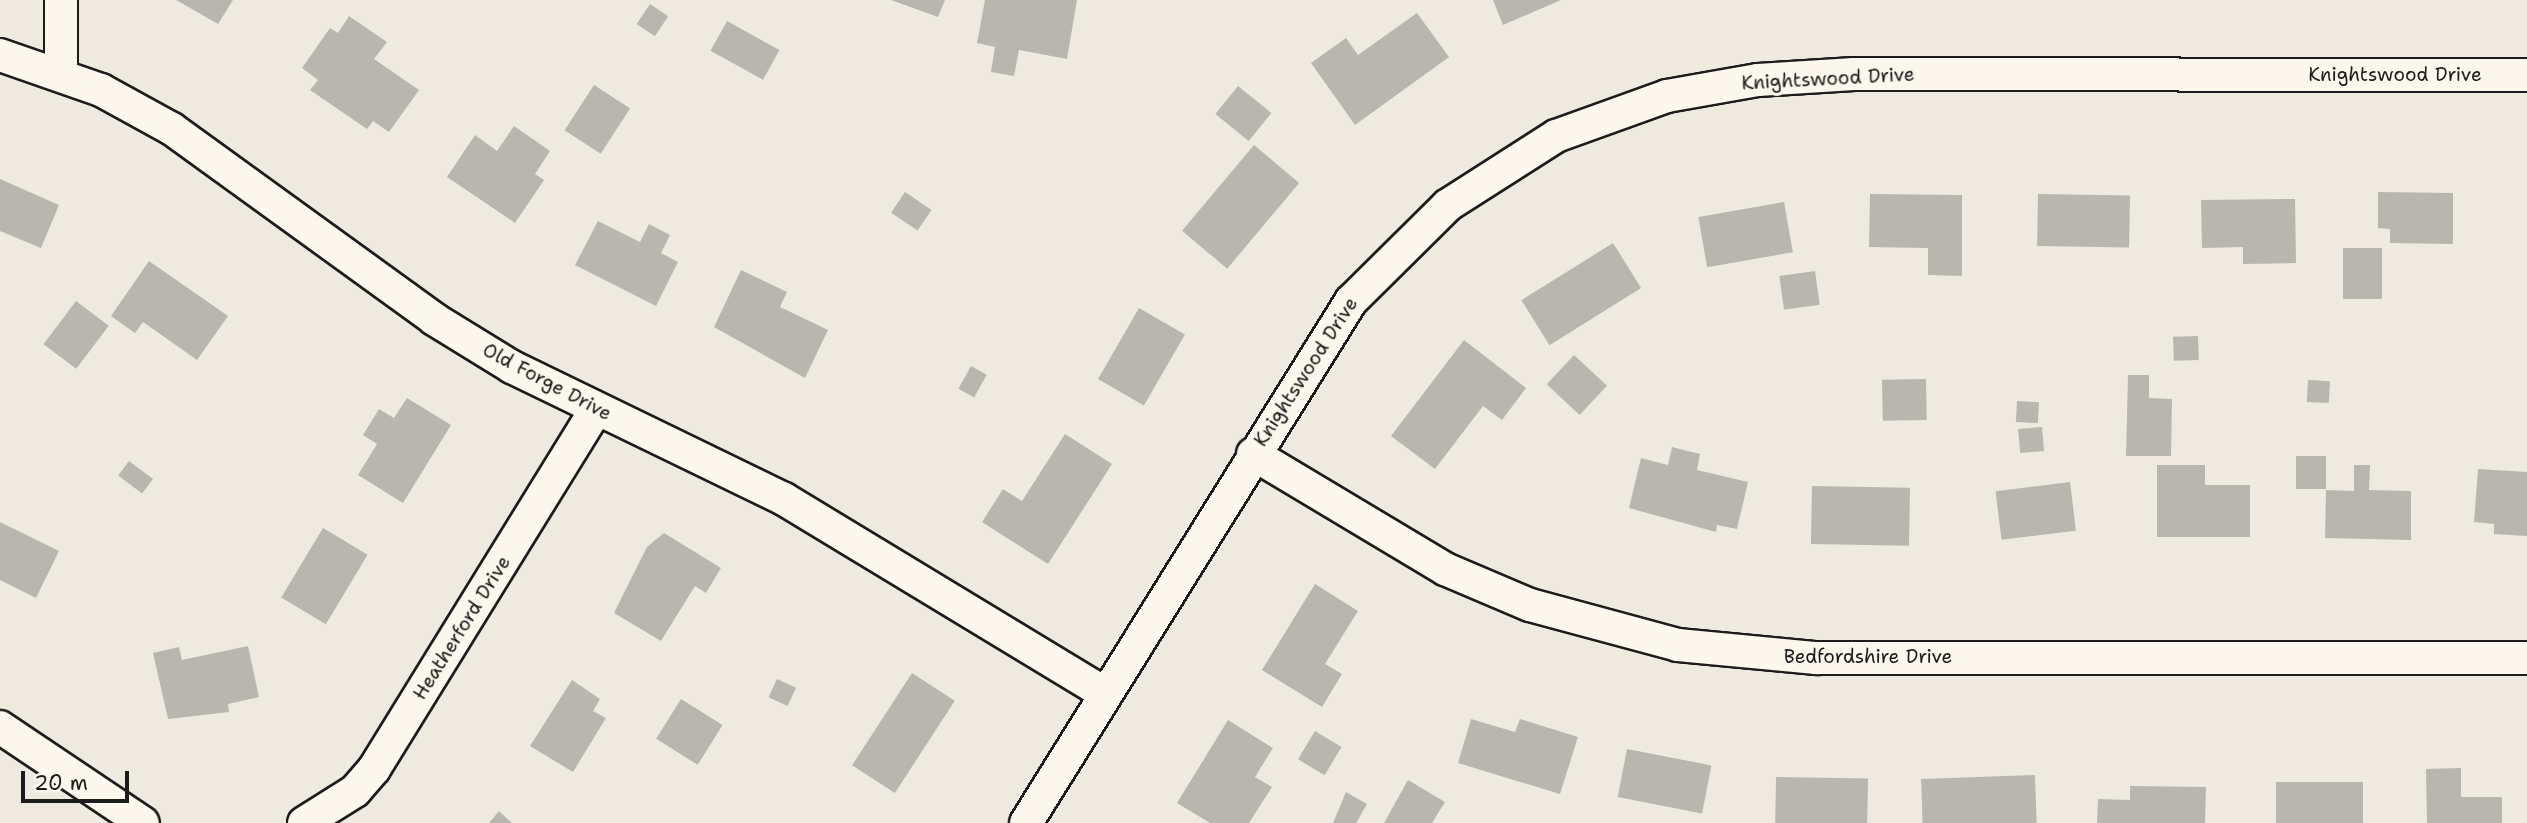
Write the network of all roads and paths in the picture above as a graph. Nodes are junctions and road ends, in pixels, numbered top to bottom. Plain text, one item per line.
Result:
1 (61, 0) edge
2 (0, 55) edge
3 (61, 74) junction
4 (2527, 75) edge
5 (596, 410) junction
6 (1253, 454) junction
7 (2527, 659) edge
8 (1105, 694) junction
9 (0, 727) edge
10 (143, 823) edge
11 (304, 823) edge
12 (1026, 823) edge

1 - 3 street
2 - 3 street, Old Forge Drive
3 - 5 street, Old Forge Drive
4 - 6 street, Knightswood Drive
5 - 8 street, Old Forge Drive
5 - 11 street, Heatherford Drive
6 - 7 street, Bedfordshire Drive
6 - 8 street, Knightswood Drive
8 - 12 street, Knightswood Drive
9 - 10 street

